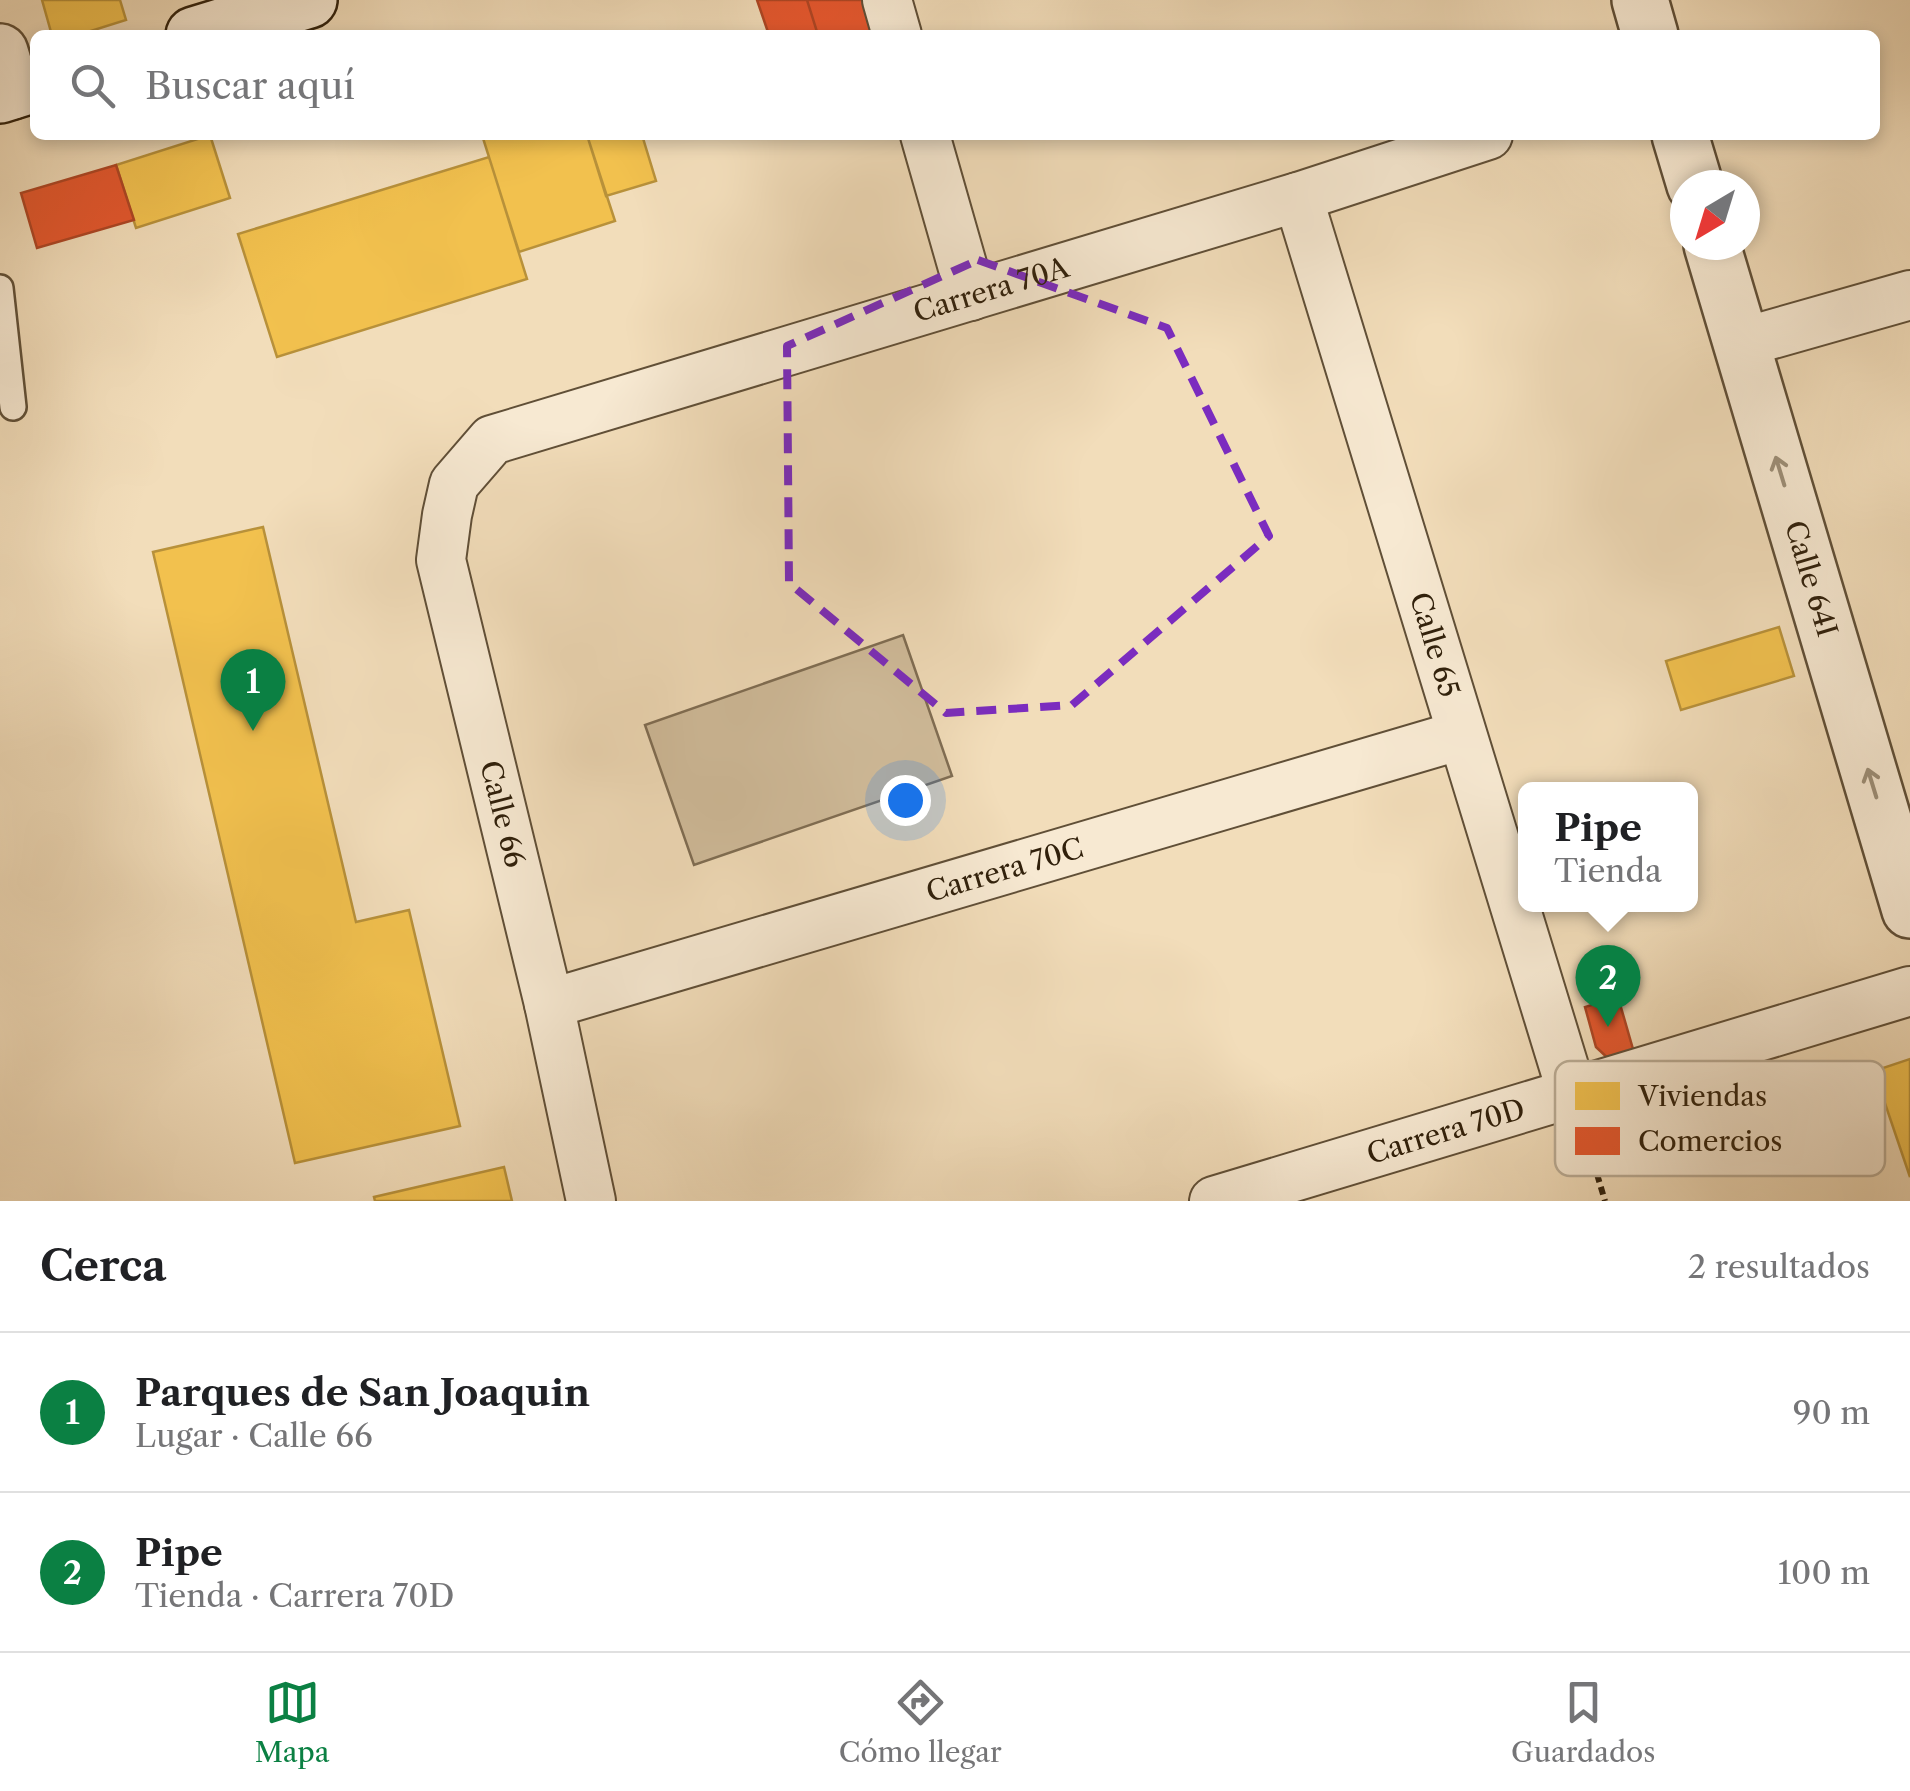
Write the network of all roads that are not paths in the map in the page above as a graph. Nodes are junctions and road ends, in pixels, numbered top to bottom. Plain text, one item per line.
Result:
1 (309, 0) edge
2 (888, 0) edge
3 (1640, 0) edge
4 (210, 30) edge
5 (896, 30) edge
6 (1649, 30) edge
7 (926, 140) edge
8 (1473, 140) edge
9 (1682, 140) edge
10 (1690, 170) edge
11 (1298, 197) junction
12 (1717, 260) edge
13 (0, 288) edge
14 (1910, 295) edge
15 (971, 296) junction
16 (1742, 343) junction
17 (13, 408) dead end
18 (492, 440) joint
19 (1461, 735) junction
20 (1910, 910) edge
21 (1910, 991) edge
22 (549, 1004) junction
23 (1562, 1061) edge
24 (1678, 1061) edge
25 (1555, 1098) edge
26 (591, 1201) edge
27 (1214, 1201) edge

1 - 4 street
2 - 5 street
3 - 6 street
7 - 15 street
8 - 11 street, Carrera 70A
9 - 10 street
11 - 15 street, Carrera 70A
11 - 19 street, Calle 65
12 - 16 street, Calle 64I
13 - 17 lane
14 - 16 street
15 - 18 street, Carrera 70A
20 -> 16 street, Calle 64I
18 - 22 street, Calle 66
19 - 22 street, Carrera 70C
19 - 23 street, Calle 65
21 - 24 street, Carrera 70D
22 - 26 street, Calle 66
25 - 27 street, Carrera 70D

